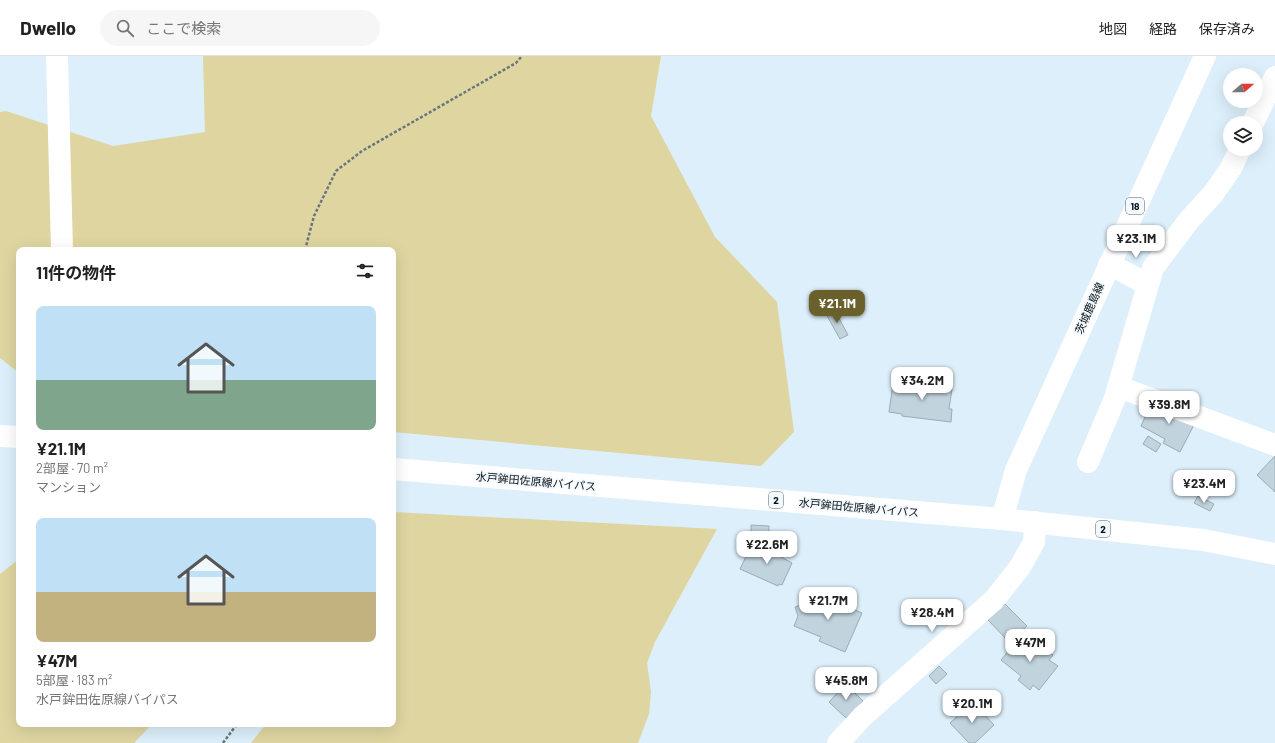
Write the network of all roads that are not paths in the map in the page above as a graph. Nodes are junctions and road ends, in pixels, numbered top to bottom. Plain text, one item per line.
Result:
1 (57, 56) edge
2 (1205, 56) edge
3 (1275, 77) edge
4 (1256, 116) edge
5 (1237, 156) edge
6 (62, 247) edge
7 (1109, 264) junction
8 (1147, 284) junction
9 (1119, 387) junction
10 (0, 436) edge
11 (16, 438) edge
12 (1275, 445) edge
13 (1088, 462) dead end
14 (396, 469) edge
15 (1002, 519) junction
16 (1035, 522) junction
17 (1275, 554) edge
18 (838, 743) edge

1 - 6 main road
2 - 7 main road, 茨城鹿島線 / 18
3 - 4 main road
5 - 8 main road
7 - 8 main road
7 - 15 main road, 茨城鹿島線 / 18
8 - 9 main road
9 - 12 main road
9 - 13 main road
10 - 11 main road
14 - 15 main road, 水戸鉾田佐原線バイパス / 2
15 - 16 main road, 水戸鉾田佐原線バイパス / 2
16 - 17 main road, 水戸鉾田佐原線バイパス / 2
16 - 18 main road

